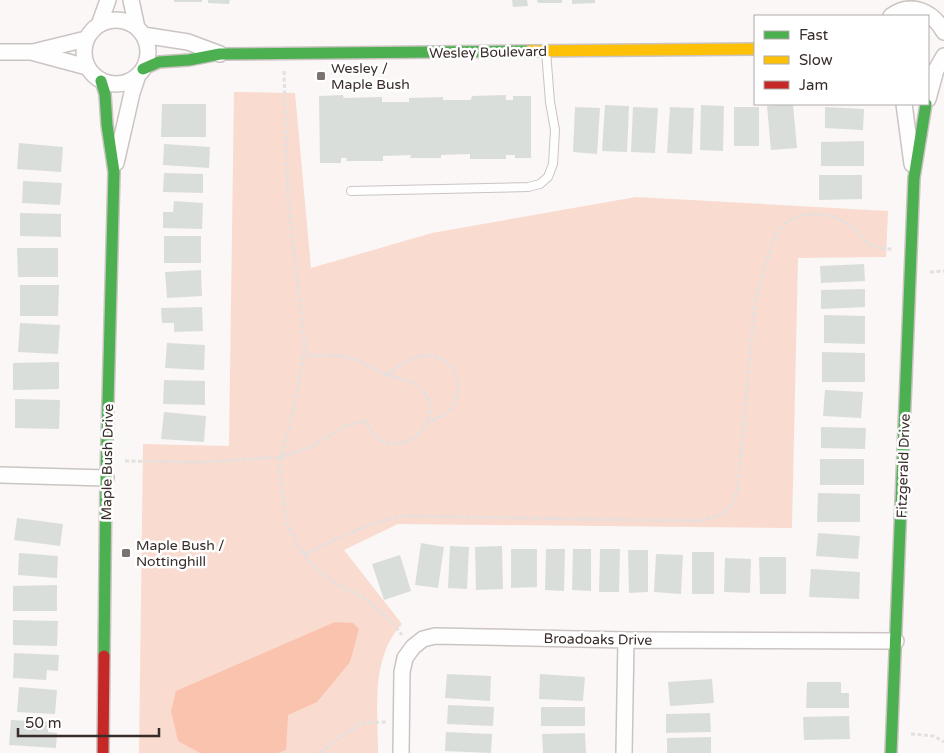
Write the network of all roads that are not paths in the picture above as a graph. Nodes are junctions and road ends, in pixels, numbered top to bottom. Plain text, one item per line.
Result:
1 (108, 0) edge
2 (131, 0) edge
3 (893, 15) edge
4 (99, 25) junction
5 (942, 26) edge
6 (140, 31) junction
7 (86, 39) junction
8 (754, 49) edge
9 (546, 51) junction
10 (0, 52) edge
11 (31, 52) junction
12 (220, 54) junction
13 (939, 65) edge
14 (87, 67) junction
15 (140, 72) junction
16 (101, 81) junction
17 (929, 96) edge
18 (904, 105) edge
19 (926, 105) edge
20 (114, 172) junction
21 (914, 178) junction
22 (351, 191) dead end
23 (0, 475) edge
24 (106, 478) junction
25 (626, 640) junction
26 (896, 641) junction
27 (103, 753) edge
28 (401, 753) edge
29 (624, 753) edge
30 (891, 753) edge

1 - 4 street
2 - 6 street
3 - 5 street
4 - 6 street
4 - 7 street
6 - 12 street, Wesley Boulevard
6 - 15 street
7 - 11 street
7 - 14 street
8 - 9 street, Wesley Boulevard
9 - 12 street, Wesley Boulevard
9 - 22 lane
10 - 11 street
11 - 14 street
12 - 15 street, Wesley Boulevard
13 - 17 street
14 - 16 street
15 - 16 street
15 - 20 street, Maple Bush Drive
16 - 20 street, Maple Bush Drive
18 - 21 street, Fitzgerald Drive
19 - 21 street, Fitzgerald Drive
20 - 24 street, Maple Bush Drive
21 - 26 street, Fitzgerald Drive
23 - 24 street
24 - 27 street, Maple Bush Drive
25 - 26 street, Broadoaks Drive
25 - 28 street, Broadoaks Drive
25 - 29 street
26 - 30 street, Fitzgerald Drive

